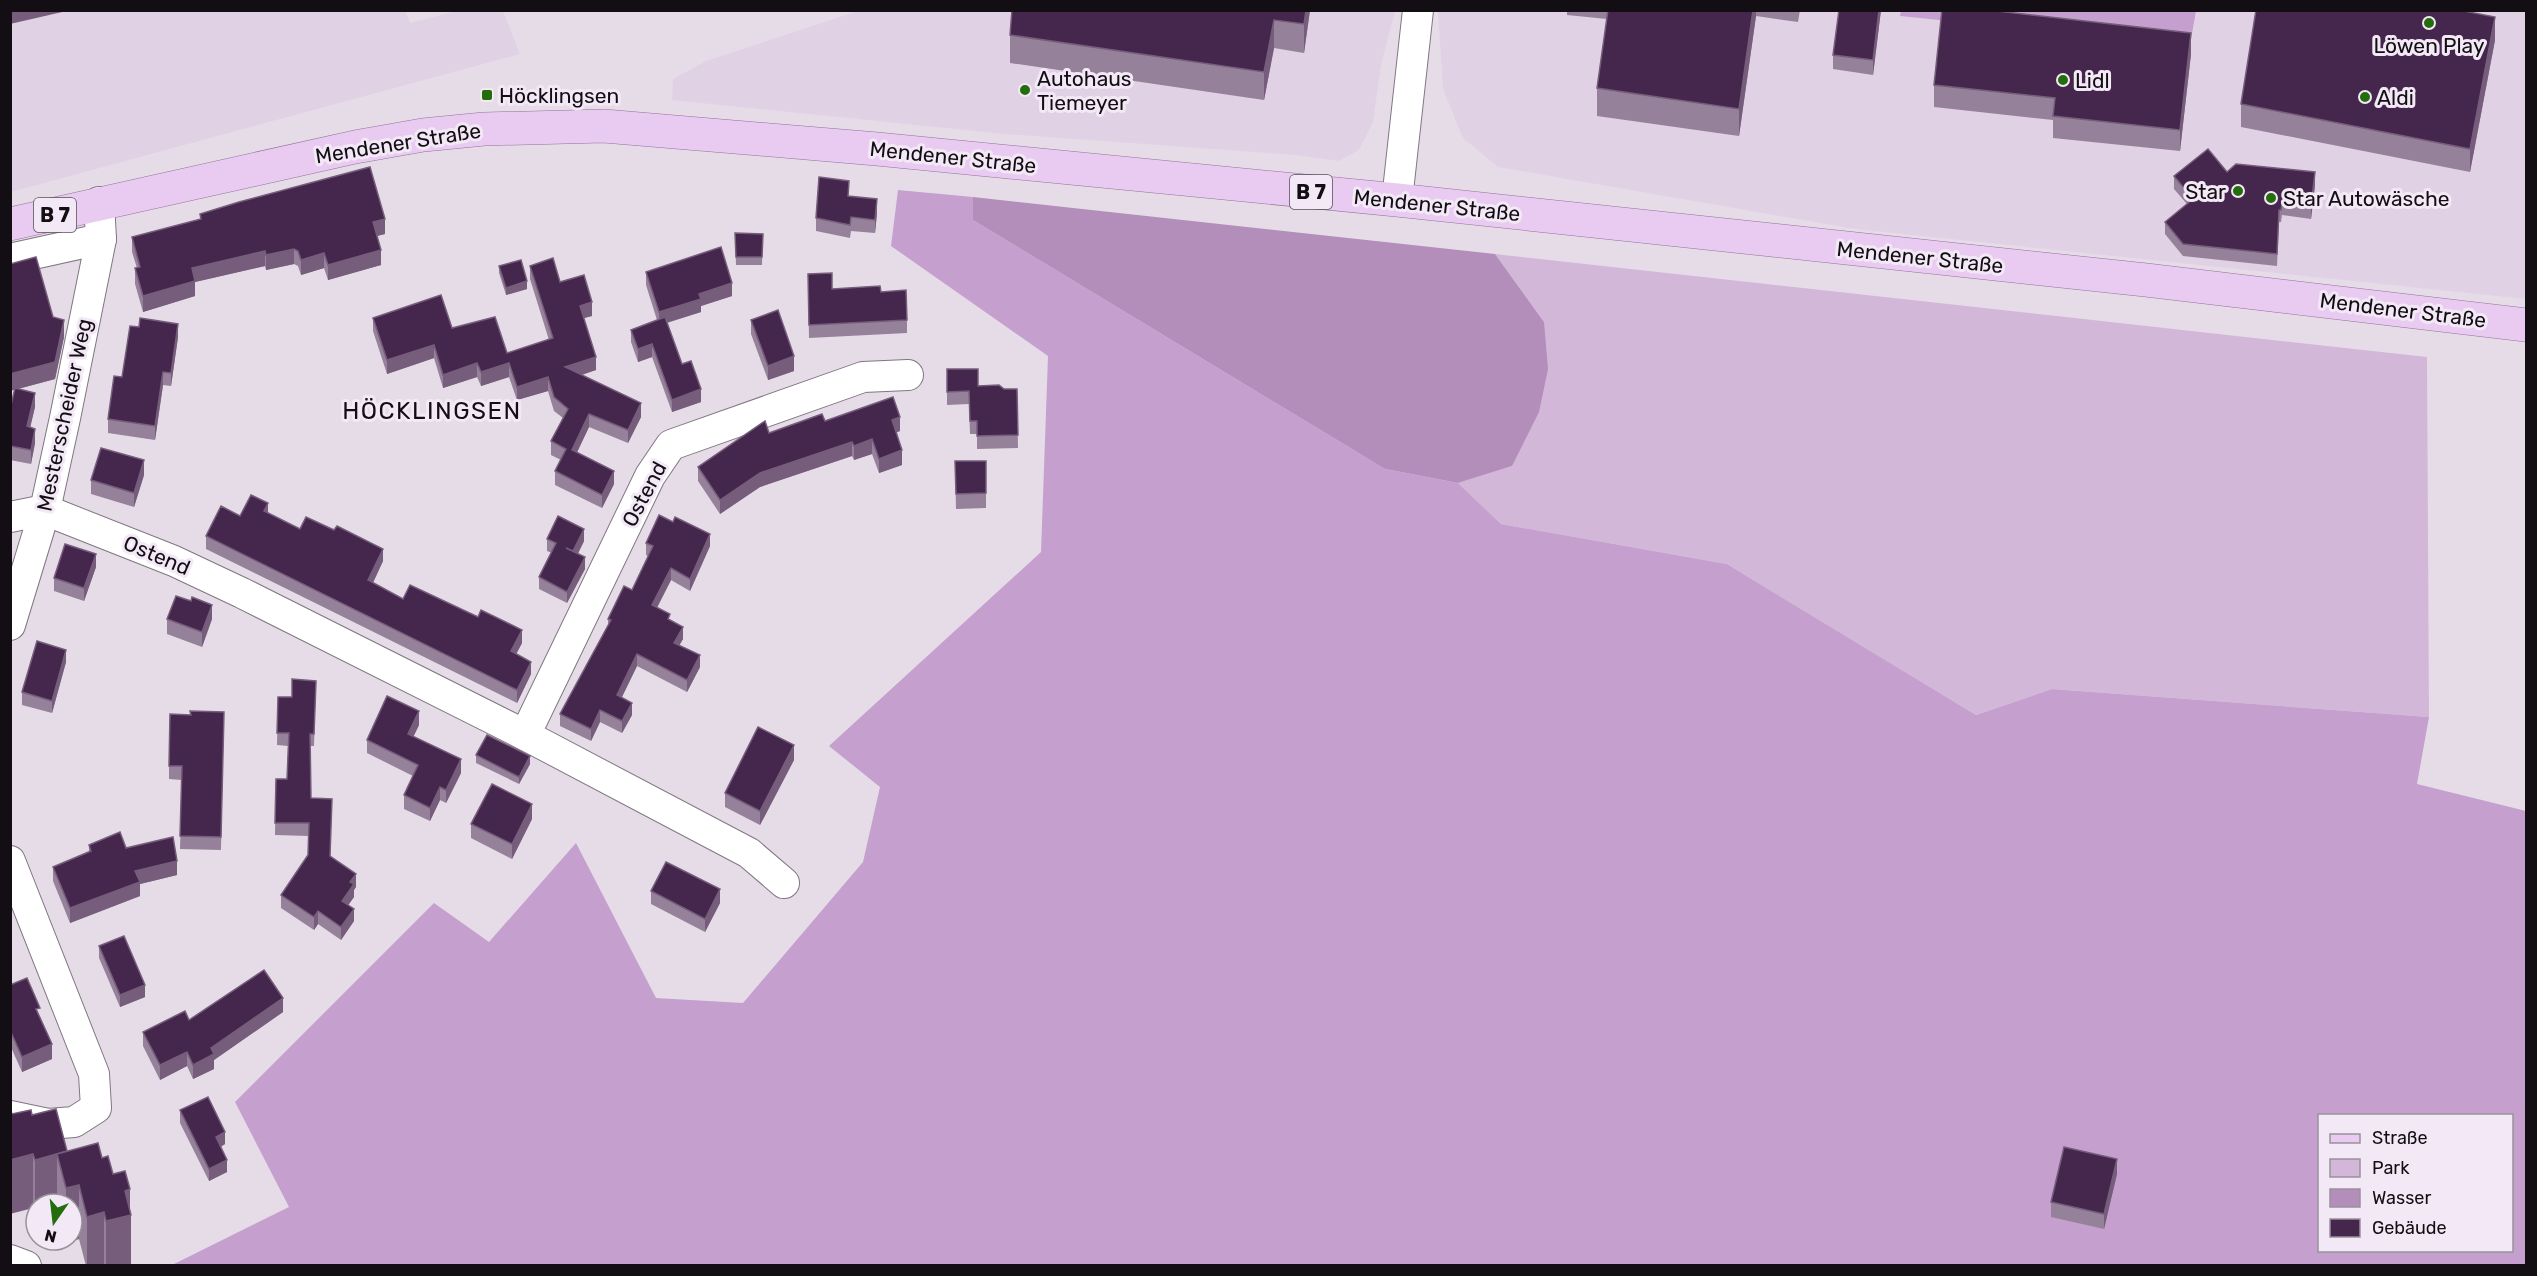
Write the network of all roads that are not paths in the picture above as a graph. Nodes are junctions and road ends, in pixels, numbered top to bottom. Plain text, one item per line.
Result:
1 (1418, 10) edge
2 (1397, 200) junction
3 (99, 202) junction
4 (10, 224) edge
5 (10, 229) edge
6 (101, 240) junction
7 (10, 259) edge
8 (2526, 325) edge
9 (908, 375) dead end
10 (45, 510) junction
11 (10, 517) edge
12 (10, 625) edge
13 (525, 735) junction
14 (10, 861) edge
15 (784, 883) dead end
16 (10, 1116) edge
17 (10, 1260) edge
18 (26, 1266) edge

1 - 2 street
2 - 3 main road, Mendener Straße / B 7
2 - 8 main road, Mendener Straße / B 7
3 - 4 main road, Mendener Straße / B 7
3 - 5 main road, Mendener Straße / B 7
3 - 6 street, Mesterscheider Weg
6 - 7 street
6 - 10 street, Mesterscheider Weg
9 - 13 street, Ostend
10 - 11 street
10 - 12 street, Mesterscheider Weg
10 - 13 street, Ostend
13 - 15 street, Ostend
14 - 16 street
17 - 18 street

